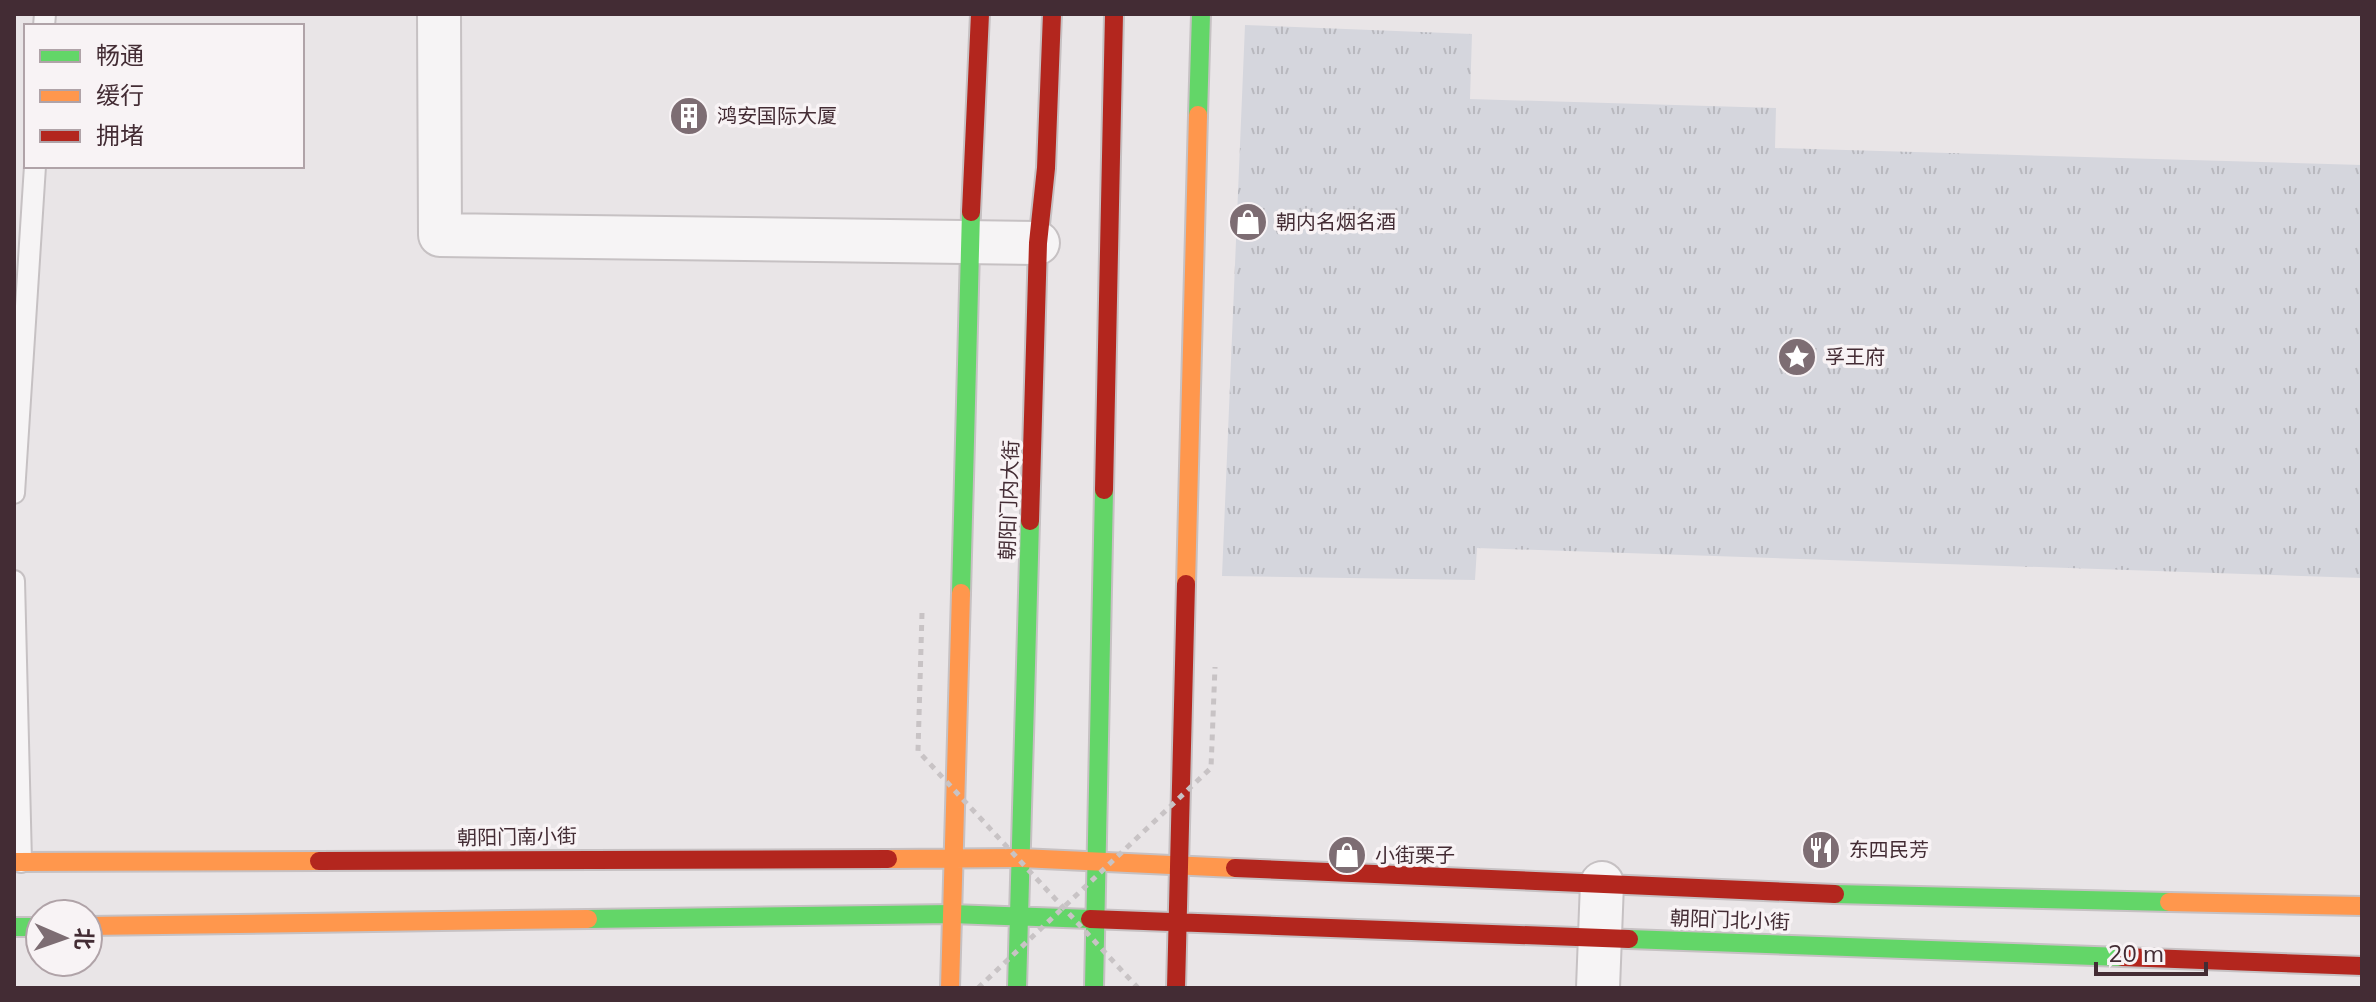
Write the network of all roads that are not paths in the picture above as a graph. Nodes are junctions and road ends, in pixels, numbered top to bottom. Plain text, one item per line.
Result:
1 (439, 14) edge
2 (980, 14) edge
3 (1052, 14) edge
4 (1114, 14) edge
5 (1201, 14) edge
6 (35, 168) edge
7 (970, 243) junction
8 (1038, 243) junction
9 (14, 493) edge
10 (14, 581) edge
11 (954, 858) junction
12 (1021, 858) junction
13 (1098, 860) junction
14 (17, 862) edge
15 (1180, 864) junction
16 (1602, 883) junction
17 (2362, 906) edge
18 (952, 914) junction
19 (1019, 917) junction
20 (1096, 920) junction
21 (1178, 924) junction
22 (104, 926) edge
23 (1599, 936) junction
24 (2362, 966) edge
25 (950, 988) edge
26 (1017, 988) edge
27 (1094, 988) edge
28 (1176, 988) edge
29 (1598, 988) edge

1 - 7 street
2 - 7 main road
3 - 8 main road, 朝阳门内大街
4 - 13 main road
5 - 15 main road
6 - 9 lane
7 - 8 street
7 - 11 main road
8 - 12 main road, 朝阳门内大街
10 - 14 lane
11 - 12 main road, 朝阳门南小街
11 - 14 main road, 朝阳门南小街
11 - 18 main road
12 - 13 main road, 朝阳门南小街
12 - 19 main road, 朝阳门内大街
13 - 15 main road, 朝阳门北小街
13 - 20 main road
15 - 16 main road, 朝阳门北小街
15 - 21 main road
16 - 17 main road, 朝阳门北小街
16 - 23 street
18 - 19 main road
18 - 22 main road
18 - 25 main road
19 - 20 main road, 朝阳门北小街
19 - 26 main road, 朝阳门内大街
20 - 21 main road, 朝阳门北小街
20 - 27 main road
21 - 23 main road, 朝阳门北小街
21 - 28 main road
23 - 24 main road, 朝阳门北小街
23 - 29 street

